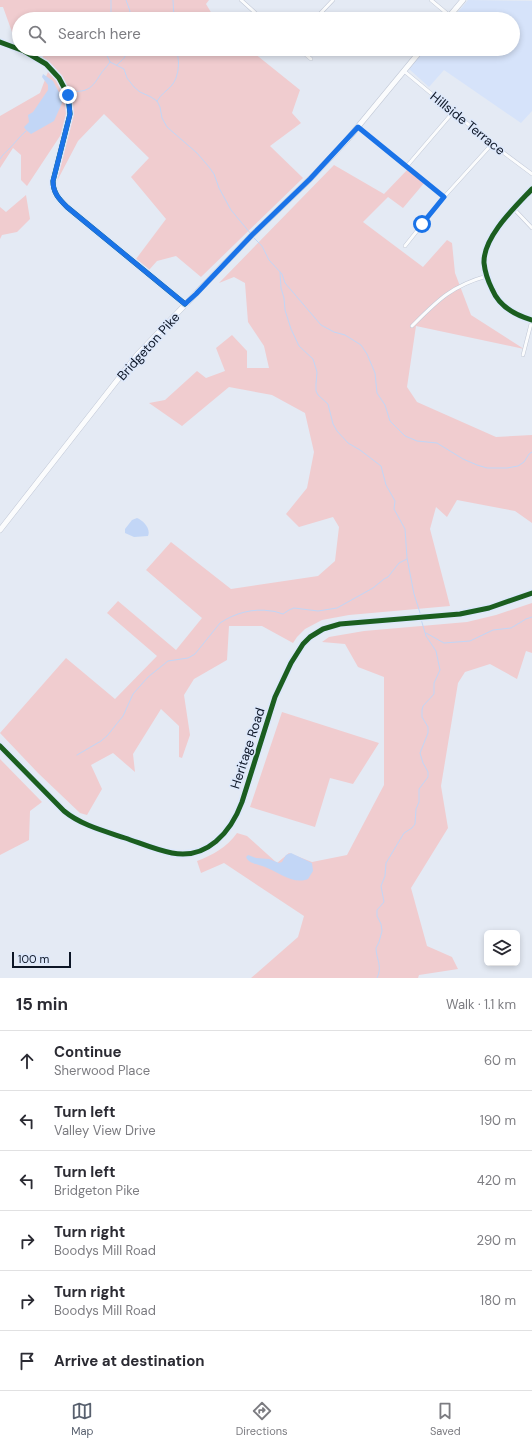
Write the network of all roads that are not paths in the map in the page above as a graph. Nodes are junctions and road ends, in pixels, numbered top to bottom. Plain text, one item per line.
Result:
1 (241, 0) edge
2 (333, 0) edge
3 (431, 0) edge
4 (463, 0) edge
5 (254, 12) edge
6 (321, 12) edge
7 (442, 12) edge
8 (453, 12) edge
9 (0, 42) edge
10 (12, 46) edge
11 (32, 56) edge
12 (307, 56) edge
13 (416, 56) edge
14 (311, 59) dead end
15 (404, 71) junction
16 (454, 112) junction
17 (358, 127) junction
18 (492, 144) junction
19 (407, 166) junction
20 (532, 174) edge
21 (532, 189) edge
22 (444, 197) junction
23 (514, 210) junction
24 (532, 228) edge
25 (405, 246) dead end
26 (487, 276) junction
27 (185, 304) junction
28 (532, 320) edge
29 (412, 326) dead end
30 (523, 355) dead end
31 (0, 530) edge
32 (532, 593) edge
33 (0, 746) edge

1 - 5 street
2 - 6 street
3 - 7 street
4 - 8 main road
9 - 10 street
11 - 27 street
12 - 14 street
13 - 15 main road, Bridgeton Pike
15 - 16 street, Hillside Terrace
15 - 17 main road, Bridgeton Pike
16 - 18 street, Hillside Terrace
16 - 19 street
17 - 19 street
17 - 27 main road, Bridgeton Pike
18 - 20 street, Hillside Terrace
18 - 22 street
19 - 22 street
21 - 23 street
22 - 25 street
23 - 24 street
23 - 26 street
26 - 28 street
26 - 29 street
27 - 31 main road, Bridgeton Pike
28 - 30 street
32 - 33 street, Heritage Road

